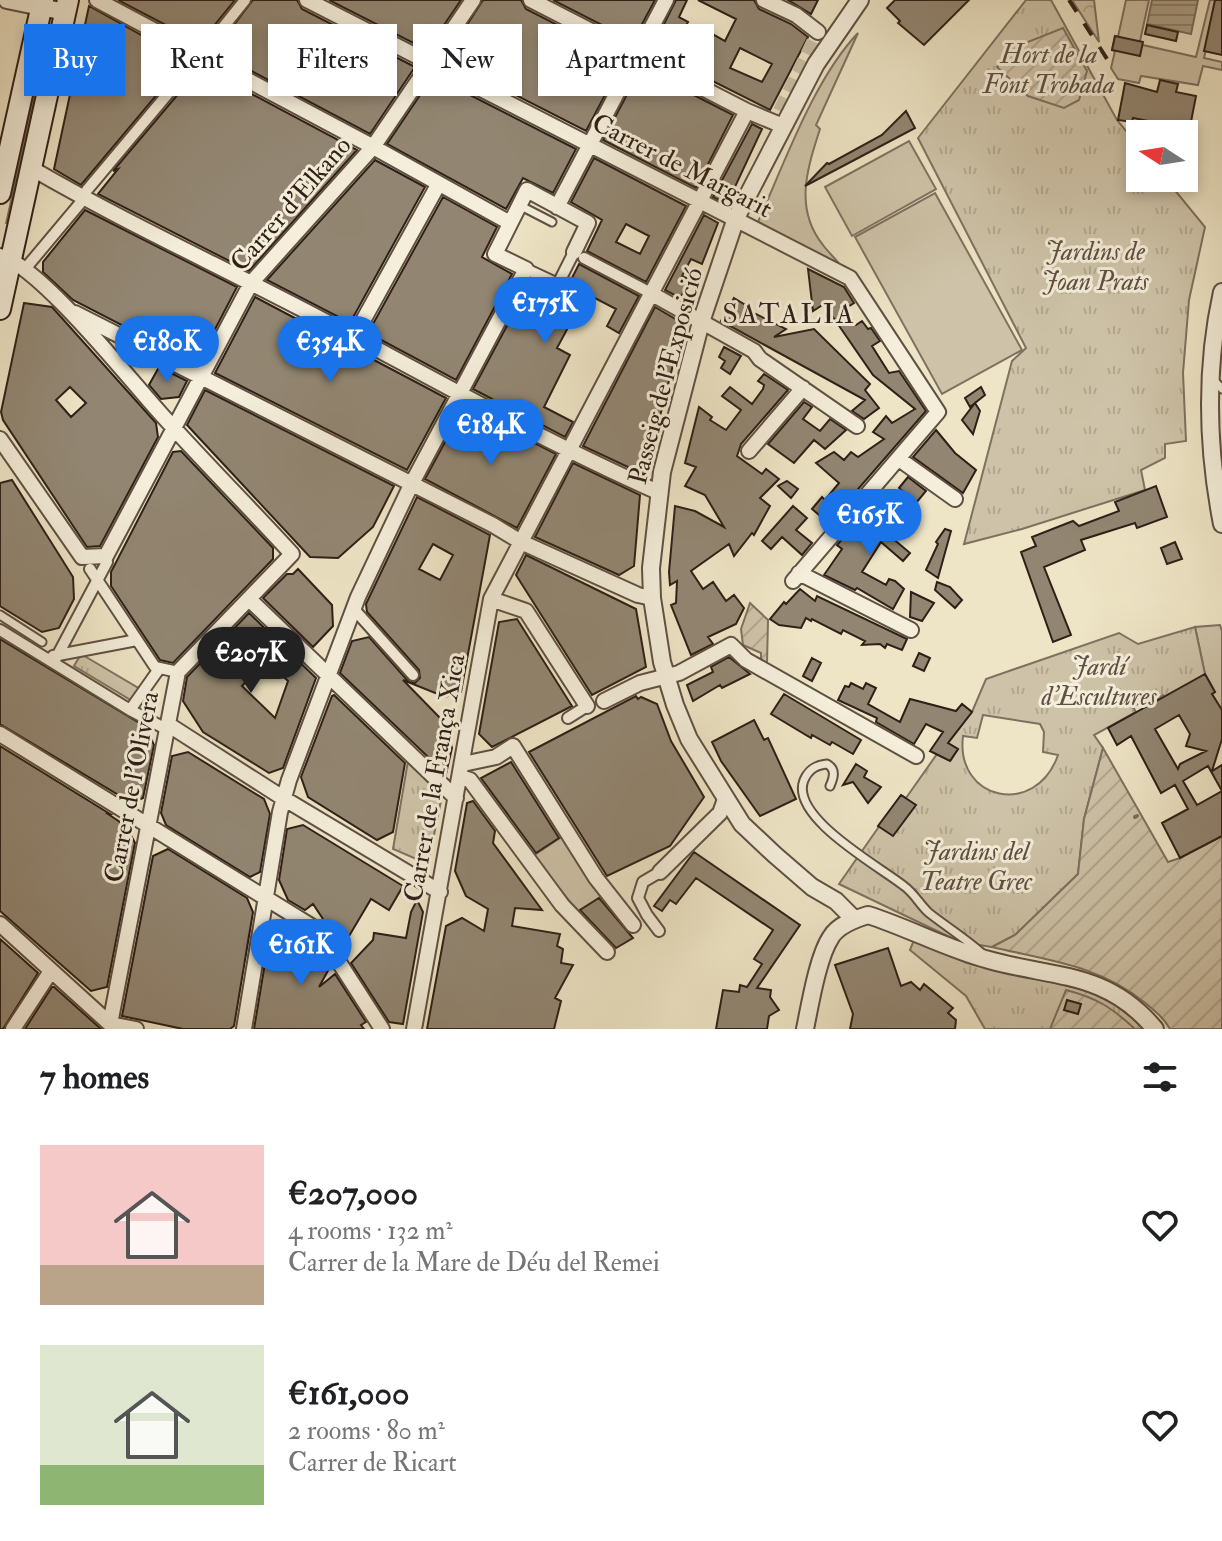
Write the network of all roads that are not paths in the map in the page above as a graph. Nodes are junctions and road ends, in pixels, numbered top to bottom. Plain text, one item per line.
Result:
1 (97, 0) edge
2 (245, 0) edge
3 (307, 0) edge
4 (473, 0) edge
5 (531, 0) edge
6 (666, 0) edge
7 (764, 0) edge
8 (860, 0) edge
9 (4, 1) edge
10 (42, 4) edge
11 (67, 6) edge
12 (456, 24) edge
13 (578, 24) edge
14 (654, 24) edge
15 (818, 32) dead end
16 (413, 56) edge
17 (413, 88) edge
18 (714, 94) edge
19 (491, 96) edge
20 (617, 96) edge
21 (747, 111) junction
22 (783, 119) junction
23 (373, 147) junction
24 (590, 147) junction
25 (31, 168) junction
26 (438, 185) junction
27 (0, 193) edge
28 (700, 202) junction
29 (554, 214) junction
30 (736, 218) junction
31 (510, 223) junction
32 (579, 255) junction
33 (12, 261) edge
34 (526, 269) junction
35 (251, 283) junction
36 (649, 292) junction
37 (1222, 292) edge
38 (0, 309) edge
39 (69, 310) junction
40 (701, 322) junction
41 (354, 337) junction
42 (200, 375) junction
43 (1216, 383) edge
44 (803, 388) junction
45 (460, 395) junction
46 (857, 426) dead end
47 (175, 429) junction
48 (0, 439) edge
49 (570, 449) junction
50 (749, 451) dead end
51 (899, 459) junction
52 (411, 485) junction
53 (658, 492) junction
54 (955, 499) dead end
55 (1222, 524) edge
56 (521, 542) junction
57 (107, 562) dead end
58 (86, 563) junction
59 (97, 581) junction
60 (652, 598) junction
61 (249, 599) junction
62 (491, 599) junction
63 (353, 608) junction
64 (0, 615) edge
65 (0, 630) edge
66 (911, 630) dead end
67 (137, 640) junction
68 (42, 642) dead end
69 (53, 658) junction
70 (159, 669) junction
71 (178, 672) junction
72 (328, 675) junction
73 (413, 675) dead end
74 (665, 676) junction
75 (604, 701) dead end
76 (587, 706) joint
77 (130, 710) junction
78 (568, 718) dead end
79 (168, 727) junction
80 (0, 734) edge
81 (916, 756) dead end
82 (462, 770) junction
83 (830, 786) dead end
84 (283, 798) junction
85 (456, 798) junction
86 (725, 799) junction
87 (150, 825) junction
88 (660, 872) joint
89 (440, 892) junction
90 (265, 895) junction
91 (854, 919) junction
92 (0, 924) edge
93 (633, 925) dead end
94 (659, 931) dead end
95 (607, 952) dead end
96 (990, 961) junction
97 (51, 971) junction
98 (110, 1024) junction
99 (13, 1029) edge
100 (136, 1029) edge
101 (244, 1029) edge
102 (382, 1029) edge
103 (414, 1029) edge
104 (805, 1029) edge
105 (1155, 1029) edge

1 - 23 street
2 - 33 street
3 - 16 street, Carrer de Margarit
4 - 12 street, Carrer d'Elkano
5 - 13 street
6 - 14 street
7 - 15 street
8 - 22 street, Passeig de l'Exposició
9 - 10 street
10 - 11 street
10 - 27 main road
11 - 25 main road
17 - 23 street, Carrer d'Elkano
18 - 21 street
19 - 24 street, Carrer de Margarit
20 - 24 street
21 - 22 street
21 - 28 street, Carrer de la França Xica
22 - 30 street, Passeig de l'Exposició
23 - 26 street
23 - 35 street, Carrer d'Elkano
24 - 28 street, Carrer de Margarit
24 - 29 street
25 - 33 main road
25 - 35 street
26 - 31 street
26 - 41 street
28 - 30 street, Carrer de Margarit
28 - 36 street, Carrer de la França Xica
29 - 31 street
29 - 32 street
30 - 40 street, Passeig de l'Exposició
30 - 51 street, Carrer de Margarit
31 - 34 street
32 - 34 street
32 - 36 street
33 - 38 main road
33 - 39 street
34 - 45 street
35 - 41 street
35 - 42 street, Carrer d'Elkano
36 - 40 street
36 - 49 street, Carrer de la França Xica
37 - 43 street
39 - 42 street
39 - 47 street
40 - 44 street
40 - 53 street, Passeig de l'Exposició
41 - 45 street
42 - 47 street, Carrer d'Elkano
42 - 52 street
43 - 55 street
44 - 46 street
44 - 50 street
45 - 49 street
45 - 52 street
47 - 58 street, Carrer d'Elkano
47 - 61 street, Carrer de l'Olivera
48 - 58 street
49 - 53 street
49 - 56 street, Carrer de la França Xica
51 - 54 street
51 - 66 street
52 - 56 street
52 - 63 street
53 - 60 street, Passeig de l'Exposició
56 - 60 street
56 - 62 street, Carrer de la França Xica
57 - 59 street
58 - 59 street
59 - 67 street
59 - 69 street
60 - 74 street, Passeig de l'Exposició
61 - 71 street, Carrer de l'Olivera
61 - 72 street
62 - 76 street
62 - 82 street, Carrer de la França Xica
63 - 72 street
63 - 73 street
64 - 68 lane
65 - 69 street
67 - 69 street
67 - 70 street
69 - 77 street
70 - 71 street
70 - 77 street
71 - 79 street, Carrer de l'Olivera
72 - 84 street
72 - 85 street
74 - 75 street
74 - 81 street
74 - 86 street, Passeig de l'Exposició
76 - 78 street
77 - 79 street
79 - 84 street
79 - 87 street, Carrer de l'Olivera
80 - 87 street
82 - 85 street, Carrer de la França Xica
82 - 93 street
82 - 95 street
83 - 96 lane
84 - 89 street
84 - 90 street
85 - 89 street, Carrer de la França Xica
86 - 88 street
86 - 91 street, Passeig de l'Exposició
87 - 90 street
87 - 98 street, Carrer de l'Olivera
88 - 94 street
89 - 103 street, Carrer de la França Xica
90 - 101 street
90 - 102 street
91 - 96 street
91 - 104 street
92 - 97 street
96 - 105 street
97 - 98 street
97 - 99 street
98 - 100 street

